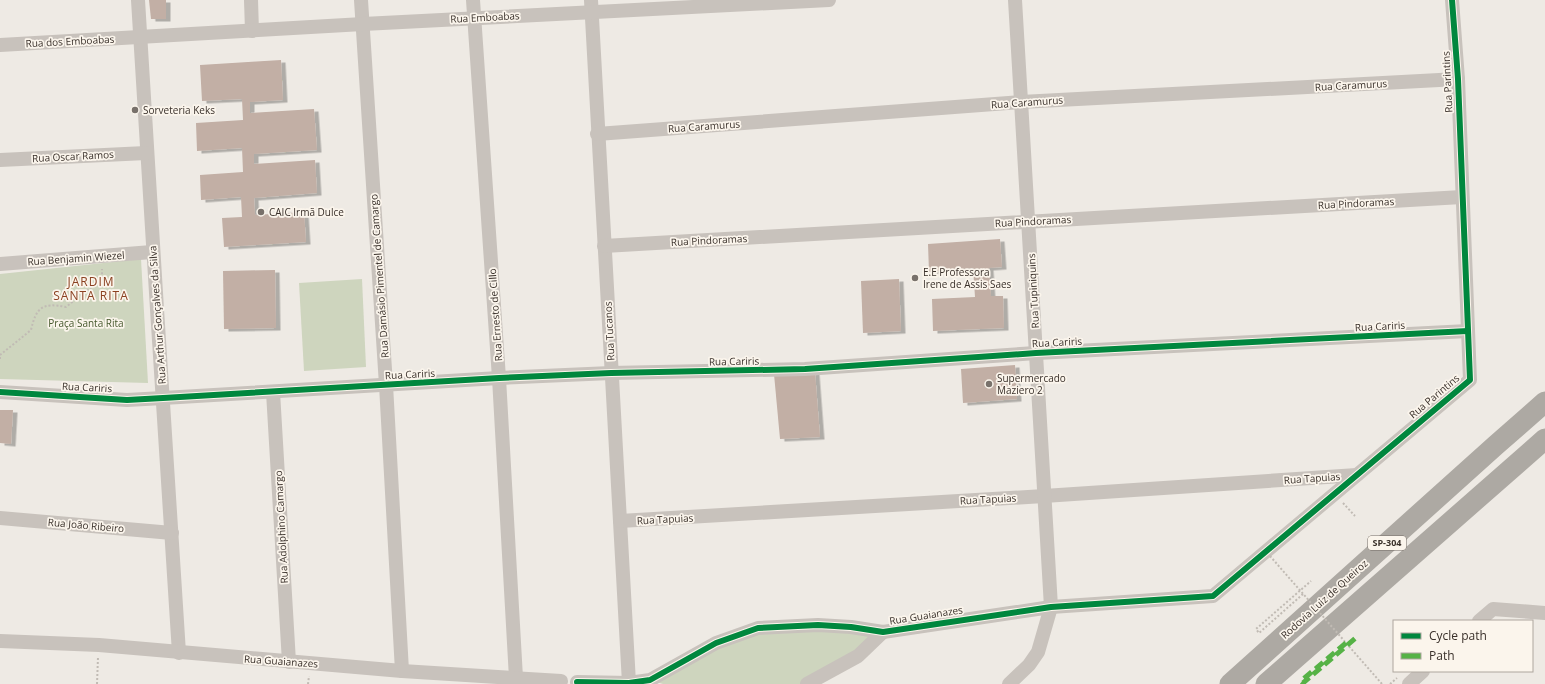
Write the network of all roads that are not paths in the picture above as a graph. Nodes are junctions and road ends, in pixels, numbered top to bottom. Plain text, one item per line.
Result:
1 (138, 0) edge
2 (251, 0) edge
3 (361, 0) edge
4 (473, 0) edge
5 (830, 0) edge
6 (1015, 0) edge
7 (1452, 0) edge
8 (591, 6) edge
9 (474, 18) junction
10 (363, 24) junction
11 (252, 31) junction
12 (140, 37) junction
13 (0, 44) edge
14 (1458, 80) junction
15 (1021, 102) junction
16 (597, 134) junction
17 (146, 153) junction
18 (0, 160) edge
19 (1462, 197) junction
20 (1028, 222) junction
21 (604, 246) junction
22 (152, 252) junction
23 (0, 264) edge
24 (1468, 331) junction
25 (1036, 354) junction
26 (611, 373) junction
27 (499, 378) junction
28 (386, 385) junction
29 (0, 392) edge
30 (273, 392) junction
31 (163, 398) junction
32 (1545, 402) edge
33 (1545, 439) edge
34 (1357, 474) junction
35 (1044, 496) junction
36 (0, 518) edge
37 (620, 521) junction
38 (172, 533) junction
39 (1213, 596) joint
40 (1051, 607) junction
41 (1545, 613) edge
42 (1339, 619) junction
43 (1480, 620) edge
44 (884, 632) junction
45 (0, 641) edge
46 (179, 653) junction
47 (289, 662) junction
48 (402, 671) junction
49 (1422, 672) edge
50 (516, 678) junction
51 (562, 682) edge
52 (657, 682) edge
53 (577, 683) edge
54 (629, 683) junction
55 (808, 684) edge
56 (1009, 684) edge
57 (1230, 684) edge
58 (1266, 684) edge
59 (1279, 684) edge
60 (1409, 684) edge

1 - 12 street, Rua Arthur Gonçalves da Silva
2 - 11 street
3 - 10 street, Rua Damásio Pimentel de Camargo
4 - 9 street, Rua Ernesto de Cillo
5 - 8 street, Rua Emboabas
6 - 15 street, Rua Tupiniquins
7 - 14 street, Rua Parintins
8 - 9 street, Rua Emboabas
8 - 16 street, Rua Tucanos
9 - 10 street, Rua Emboabas
9 - 27 street, Rua Ernesto de Cillo
10 - 11 street, Rua Emboabas
10 - 28 street, Rua Damásio Pimentel de Camargo
11 - 12 street, Rua Emboabas
12 - 13 street, Rua dos Emboabas
12 - 17 street, Rua Arthur Gonçalves da Silva
14 - 15 street, Rua Caramurus
14 - 19 street, Rua Parintins
15 - 16 street, Rua Caramurus
15 - 20 street, Rua Tupiniquins
16 - 21 street, Rua Tucanos
17 - 18 street, Rua Oscar Ramos
17 - 22 street, Rua Arthur Gonçalves da Silva
19 - 20 street, Rua Pindoramas
19 - 24 street, Rua Parintins
20 - 21 street, Rua Pindoramas
20 - 25 street, Rua Tupiniquins
21 - 26 street, Rua Tucanos
22 - 23 street, Rua Benjamin Wiezel
22 - 31 street, Rua Arthur Gonçalves da Silva
24 - 25 street, Rua Cariris
24 - 34 street, Rua Parintins
25 - 26 street, Rua Cariris
25 - 35 street, Rua Tupiniquins
26 - 27 street, Rua Cariris
26 - 37 street, Rua Tucanos
27 - 28 street, Rua Cariris
27 - 50 street, Rua Ernesto de Cillo
28 - 30 street, Rua Cariris
28 - 48 street, Rua Damásio Pimentel de Camargo
29 - 31 street, Rua Cariris
30 - 31 street, Rua Cariris
30 - 47 street, Rua Adolphino Camargo
31 - 38 street, Rua Arthur Gonçalves da Silva
32 - 57 highway, Rodovia Luiz de Queiroz / SP-304
33 - 42 highway, SP-304
34 - 35 street, Rua Tapuias
34 - 39 street, Rua Parintins
35 - 37 street, Rua Tapuias
35 - 40 street, Rua Tupiniquins
36 - 38 street, Rua João Ribeiro
37 - 54 street, Rua Tucanos
38 - 46 street, Rua Arthur Gonçalves da Silva
39 - 40 street, Rua Guaianazes
40 - 44 street, Rua Guaianazes
40 - 56 street, Rua Tupiniquins
41 - 43 street
42 - 58 highway, SP-304
42 - 59 highway
44 - 52 street, Rua Guaianazes
44 - 55 street, Rua Guaianazes
45 - 46 street, Rua Guaianazes
46 - 47 street, Rua Guaianazes
47 - 48 street, Rua Guaianazes
48 - 50 street, Rua Guaianazes
49 - 60 street
50 - 51 street, Rua Guaianazes
51 - 53 street, Rua Guaianazes
52 - 54 street, Rua Guaianazes
53 - 54 street

